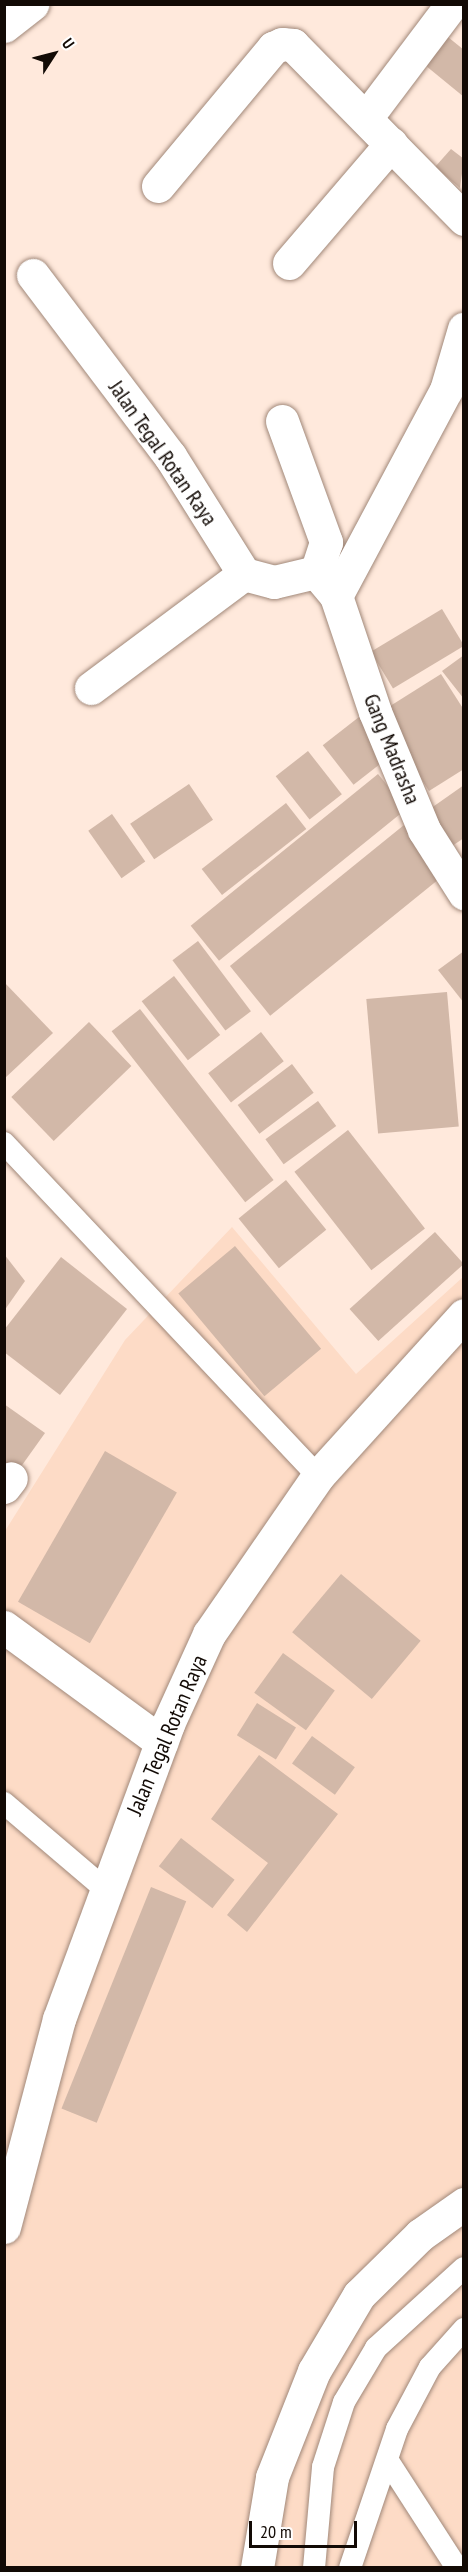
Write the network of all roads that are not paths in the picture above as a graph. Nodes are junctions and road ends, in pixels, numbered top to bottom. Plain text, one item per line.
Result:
1 (32, 4) edge
2 (452, 4) edge
3 (4, 26) edge
4 (366, 118) junction
5 (391, 144) junction
6 (158, 186) dead end
7 (464, 219) edge
8 (289, 264) dead end
9 (33, 275) dead end
10 (464, 329) edge
11 (455, 398) edge
12 (282, 421) dead end
13 (244, 574) junction
14 (326, 584) junction
15 (91, 688) dead end
16 (464, 893) edge
17 (4, 1143) edge
18 (464, 1316) edge
19 (318, 1476) junction
20 (4, 1627) edge
21 (161, 1743) junction
22 (4, 1803) edge
23 (105, 1889) junction
24 (464, 2204) edge
25 (4, 2227) edge
26 (464, 2268) edge
27 (464, 2329) edge
28 (388, 2461) junction
29 (257, 2568) edge
30 (314, 2568) edge
31 (350, 2568) edge
32 (457, 2568) edge

1 - 3 street
2 - 4 street
4 - 5 street
4 - 6 street
5 - 7 street
5 - 8 street
9 - 13 street, Jalan Tegal Rotan Raya
10 - 11 street
11 - 14 street
12 - 14 street
13 - 14 street
13 - 15 street
14 - 16 street, Gang Madrasha
17 - 19 lane
18 - 19 street, Jalan Tegal Rotan Raya
19 - 21 street, Jalan Tegal Rotan Raya
20 - 21 street
21 - 23 street, Jalan Tegal Rotan Raya
22 - 23 lane
23 - 25 street, Jalan Tegal Rotan Raya
24 - 29 street
26 - 30 lane
27 - 28 lane
28 - 31 lane
28 - 32 lane

